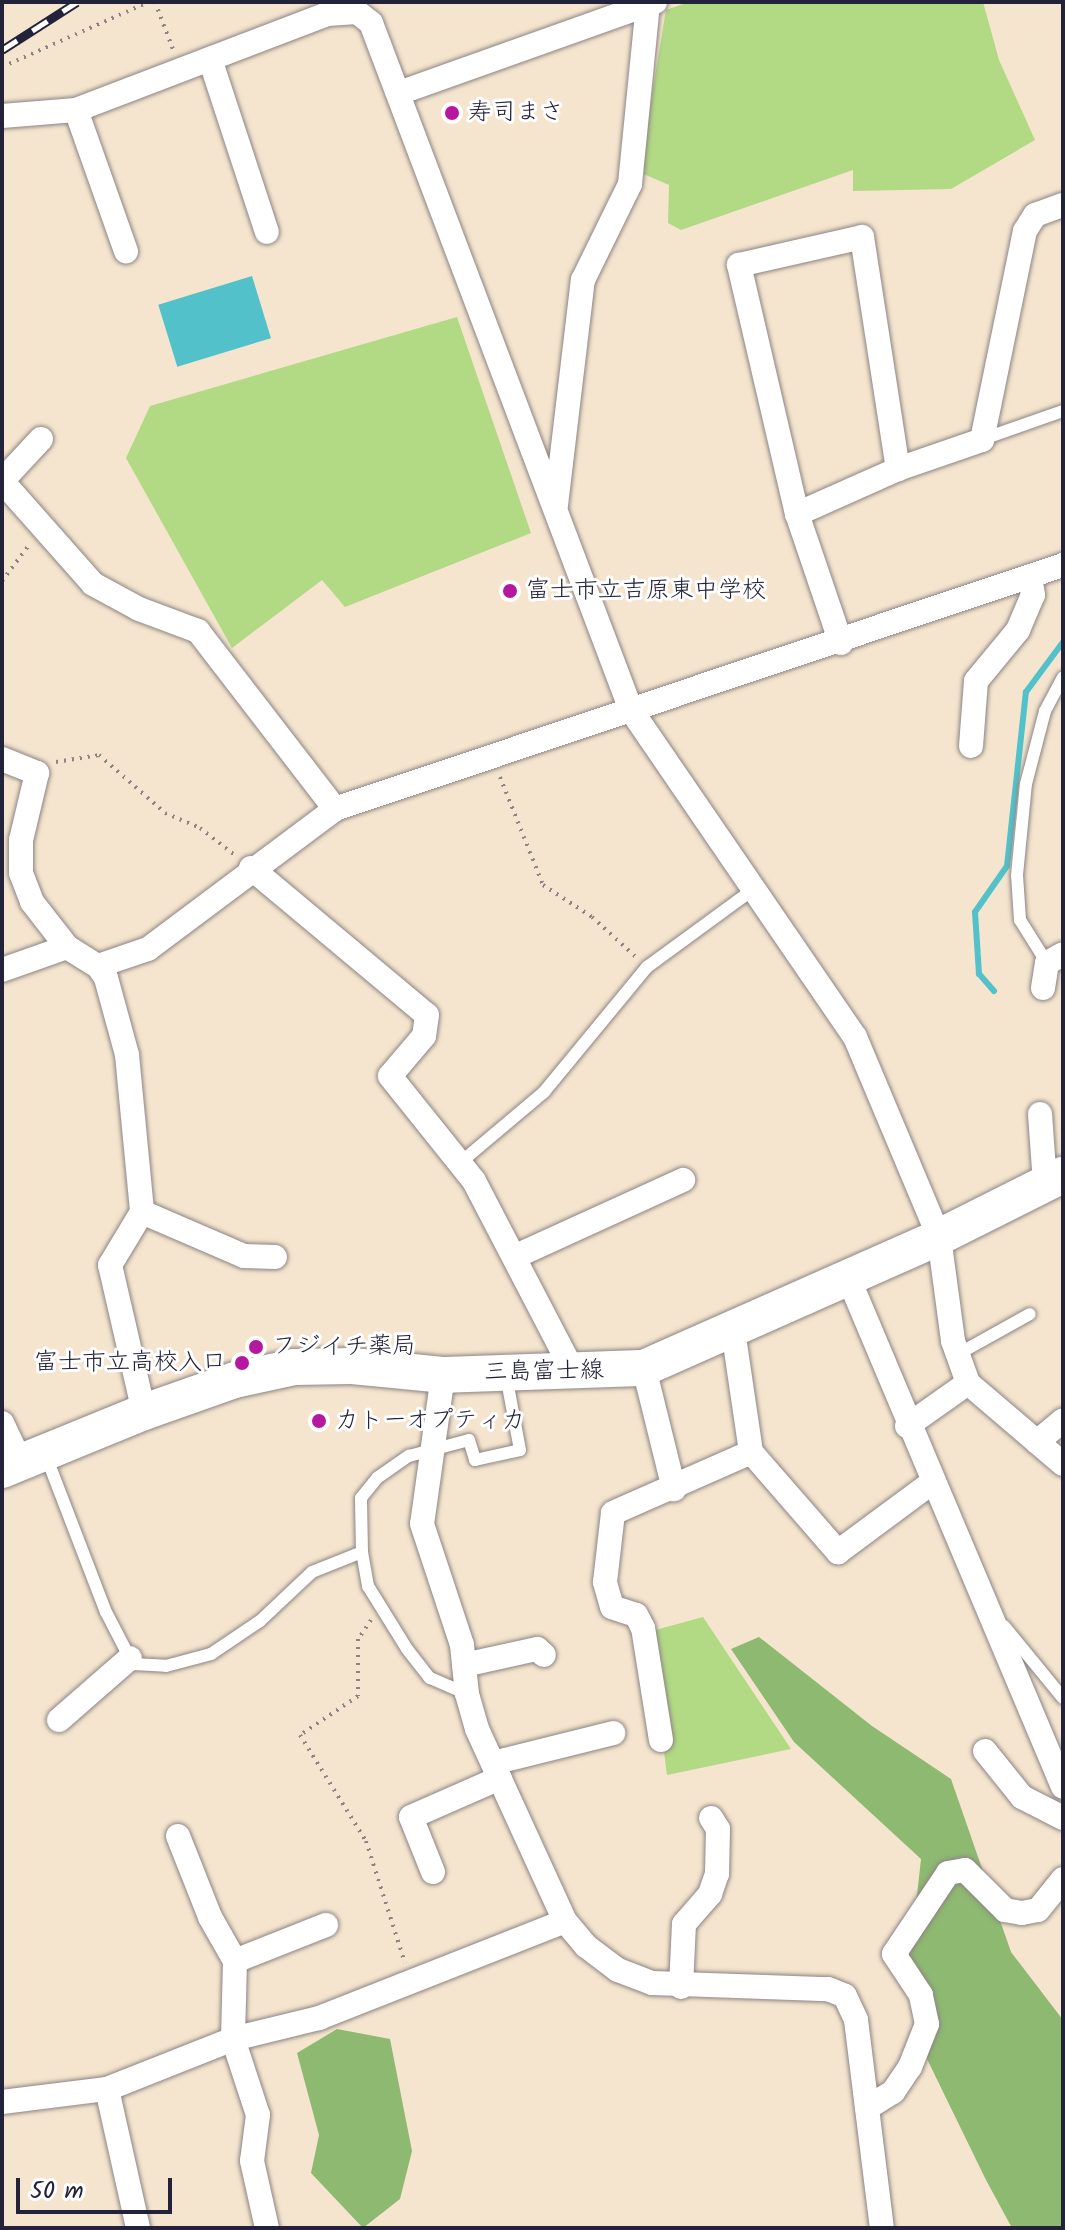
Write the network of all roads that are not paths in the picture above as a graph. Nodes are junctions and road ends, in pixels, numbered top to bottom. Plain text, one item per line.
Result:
1 (652, 3) edge
2 (210, 59) junction
3 (399, 93) junction
4 (76, 110) junction
5 (2, 116) edge
6 (1063, 205) edge
7 (267, 232) dead end
8 (126, 251) dead end
9 (1063, 411) edge
10 (41, 439) dead end
11 (982, 440) junction
12 (898, 469) junction
13 (556, 509) junction
14 (797, 514) junction
15 (1063, 565) edge
16 (1030, 576) junction
17 (841, 643) junction
18 (1063, 677) edge
19 (631, 710) junction
20 (971, 746) dead end
21 (2, 759) edge
22 (335, 809) junction
23 (251, 868) junction
24 (755, 888) junction
25 (67, 947) junction
26 (1055, 958) edge
27 (98, 966) junction
28 (2, 970) edge
29 (1043, 988) dead end
30 (1040, 1114) dead end
31 (461, 1162) junction
32 (683, 1180) dead end
33 (1054, 1180) edge
34 (142, 1212) junction
35 (939, 1237) junction
36 (275, 1257) dead end
37 (514, 1257) junction
38 (848, 1277) junction
39 (1030, 1314) dead end
40 (732, 1324) junction
41 (958, 1354) junction
42 (644, 1368) junction
43 (573, 1371) junction
44 (505, 1373) junction
45 (443, 1375) junction
46 (968, 1383) junction
47 (144, 1412) junction
48 (1063, 1420) edge
49 (2, 1423) edge
50 (907, 1426) junction
51 (1037, 1442) junction
52 (434, 1446) junction
53 (751, 1452) junction
54 (22, 1461) edge
55 (1063, 1464) edge
56 (934, 1481) junction
57 (674, 1489) junction
58 (362, 1552) junction
59 (991, 1610) junction
60 (544, 1655) dead end
61 (130, 1658) junction
62 (464, 1665) junction
63 (467, 1694) junction
64 (1063, 1698) edge
65 (59, 1720) dead end
66 (613, 1733) dead end
67 (661, 1740) dead end
68 (985, 1751) dead end
69 (497, 1771) junction
70 (1063, 1787) edge
71 (711, 1818) dead end
72 (1063, 1818) edge
73 (178, 1836) dead end
74 (433, 1872) dead end
75 (1063, 1879) edge
76 (565, 1921) junction
77 (326, 1925) dead end
78 (235, 1961) junction
79 (681, 1987) junction
80 (233, 2039) junction
81 (107, 2089) junction
82 (2, 2102) edge
83 (867, 2108) junction
84 (138, 2228) edge
85 (267, 2228) edge
86 (882, 2228) edge

1 - 3 street
1 - 13 street
2 - 3 street
2 - 4 street
2 - 7 street
3 - 13 street
4 - 5 street
4 - 8 street
6 - 11 street
9 - 11 lane
10 - 22 street
11 - 12 street
12 - 14 street
12 - 14 street
13 - 19 street
14 - 17 street
15 - 16 street
16 - 17 street
16 - 20 street
17 - 19 street
18 - 26 lane
19 - 22 street
19 - 24 street
21 - 25 street
22 - 23 street
23 - 27 street
23 - 31 street
24 - 31 lane
24 - 35 street
25 - 27 street
25 - 28 street
26 - 29 street
27 - 34 street
30 - 33 street
31 - 37 street
32 - 37 street
33 - 35 main road, 三島富士線
34 - 36 street
34 - 47 street
35 - 38 main road, 三島富士線
35 - 41 street
37 - 43 street
38 - 40 main road, 三島富士線
38 - 50 street
39 - 41 lane
40 - 42 main road, 三島富士線
40 - 53 street
41 - 46 street
42 - 43 main road, 三島富士線
42 - 57 street
43 - 44 main road, 三島富士線
44 - 45 main road, 三島富士線
44 - 52 lane
45 - 47 main road, 三島富士線
45 - 52 street
46 - 50 street
46 - 51 street
47 - 54 main road, 三島富士線
48 - 51 street
49 - 54 street
50 - 56 street
51 - 55 street
52 - 58 lane
52 - 62 street
53 - 56 street
53 - 57 street
54 - 61 lane
56 - 59 street
57 - 67 street
58 - 61 lane
58 - 63 lane
59 - 64 lane
59 - 70 street
60 - 62 street
61 - 65 street
62 - 63 street
63 - 69 street
66 - 69 street
68 - 72 street
69 - 74 street
69 - 76 street
71 - 79 street
73 - 78 street
75 - 83 street
76 - 79 street
76 - 80 street
77 - 78 street
78 - 80 street
79 - 83 street
80 - 81 street
80 - 85 street
81 - 82 street
81 - 84 street
83 - 86 street

